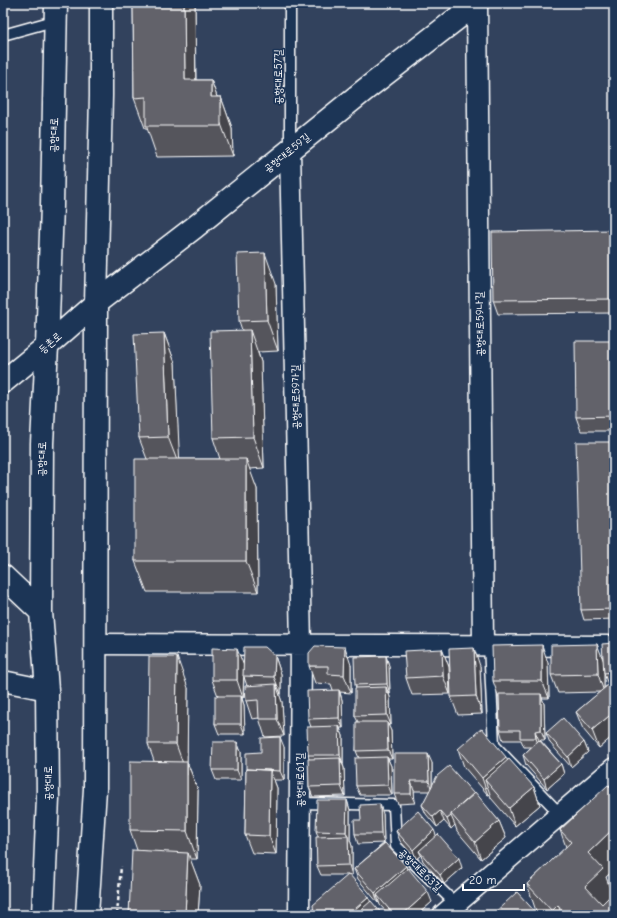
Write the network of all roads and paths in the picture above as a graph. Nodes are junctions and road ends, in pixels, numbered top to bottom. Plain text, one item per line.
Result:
1 (101, 3) edge
2 (290, 3) edge
3 (477, 3) edge
4 (56, 11) edge
5 (3, 35) edge
6 (290, 150) junction
7 (96, 303) junction
8 (47, 346) junction
9 (3, 382) edge
10 (3, 576) edge
11 (41, 612) junction
12 (95, 644) junction
13 (301, 644) junction
14 (486, 645) junction
15 (614, 646) edge
16 (3, 681) edge
17 (47, 690) junction
18 (614, 768) edge
19 (300, 803) junction
20 (560, 814) junction
21 (120, 866) dead end
22 (449, 910) edge
23 (43, 915) edge
24 (87, 915) edge
25 (117, 915) edge
26 (299, 915) edge

1 - 7 main road
2 - 6 lane, 공항대로57길
3 - 6 main road, 공항대로59길
3 - 14 street, 공항대로59나길
4 - 5 lane
4 - 8 main road, 공항대로
6 - 7 main road, 공항대로59길
6 - 13 street, 공항대로59가길
7 - 8 main road, 등촌로
7 - 12 main road
8 - 9 main road, 등촌로
8 - 11 main road, 공항대로
10 - 11 main road
11 - 17 main road, 공항대로
12 - 13 street
12 - 24 main road
13 - 14 street
13 - 19 street, 공항대로61길
14 - 15 street
14 - 20 lane
16 - 17 street
17 - 23 main road, 공항대로
18 - 20 street, 공항대로63길
19 - 22 lane, 공항대로63길
19 - 26 street, 공항대로61길
20 - 22 street, 공항대로63길
21 - 25 path

